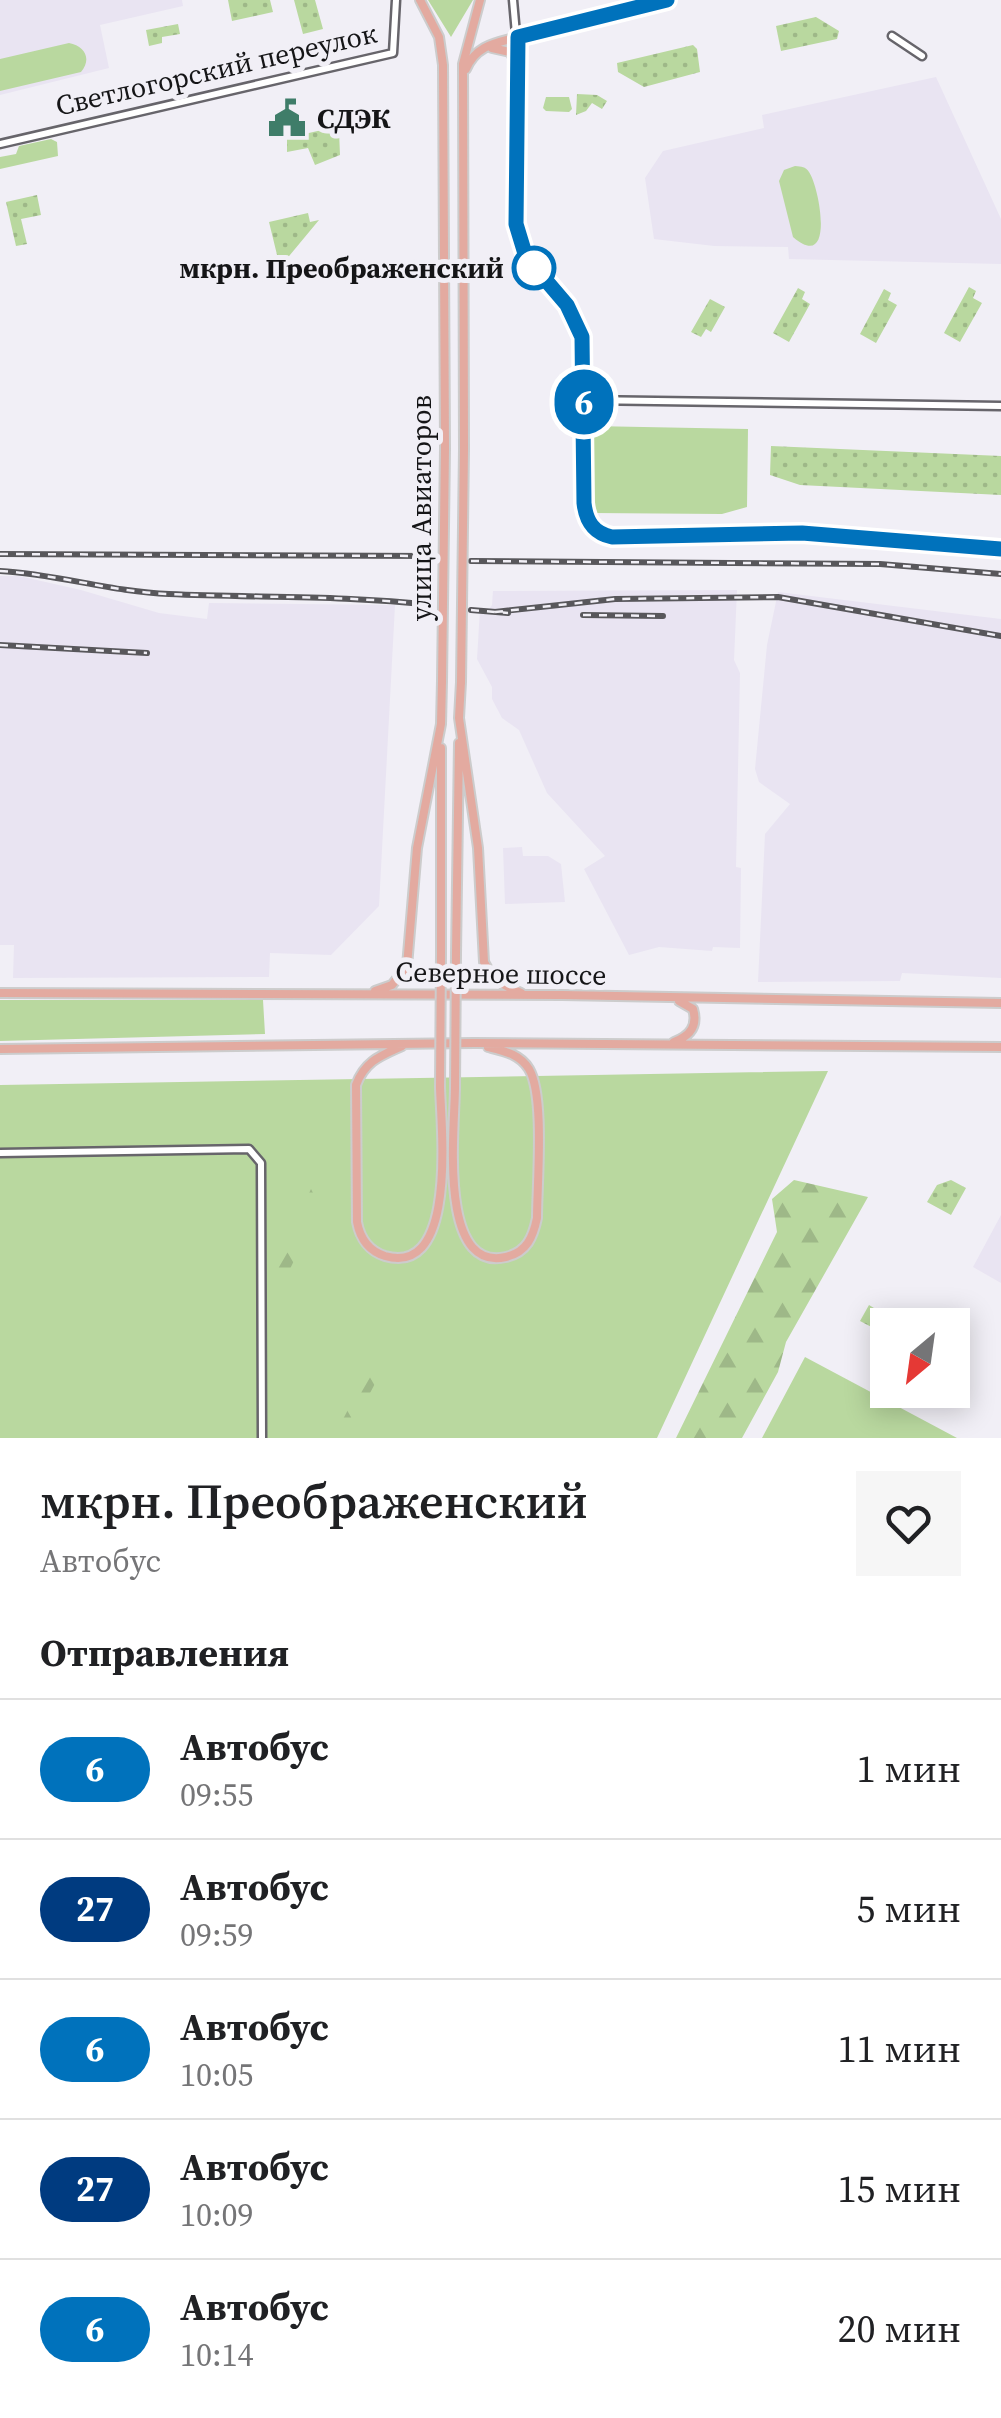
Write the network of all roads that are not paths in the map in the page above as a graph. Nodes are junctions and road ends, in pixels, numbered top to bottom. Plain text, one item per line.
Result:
1 (396, 0) edge
2 (420, 0) edge
3 (480, 0) edge
4 (513, 0) edge
5 (668, 0) edge
6 (892, 36) dead end
7 (518, 37) junction
8 (482, 48) junction
9 (922, 56) dead end
10 (520, 68) junction
11 (463, 78) junction
12 (0, 144) edge
13 (584, 400) junction
14 (1001, 406) edge
15 (1001, 549) edge
16 (459, 718) junction
17 (441, 724) junction
18 (0, 994) edge
19 (366, 994) junction
20 (525, 995) junction
21 (670, 998) junction
22 (1001, 1003) edge
23 (406, 1044) junction
24 (474, 1044) junction
25 (670, 1044) junction
26 (0, 1048) edge
27 (1001, 1048) edge
28 (0, 1153) edge
29 (262, 1438) edge

1 - 12 street, Светлогорский переулок
2 - 17 main road, улица Авиаторов, bridge
3 - 11 main road, улица Авиаторов
4 - 7 street
5 - 7 street
6 - 9 street
7 - 8 main road
7 - 10 street
8 - 10 main road
8 - 11 main road
10 - 13 street
11 - 16 main road, улица Авиаторов, bridge
13 - 14 street
13 - 15 street
16 - 20 main road, улица Авиаторов
16 - 24 main road, bridge
17 - 19 main road, улица Авиаторов
17 - 23 main road, bridge
18 - 19 main road, Северное шоссе
19 - 20 main road, Северное шоссе
20 - 21 main road, Северное шоссе
21 - 22 main road, Северное шоссе
21 - 25 main road
23 - 24 main road
23 - 26 main road
24 - 25 main road
25 - 27 main road
28 - 29 street

